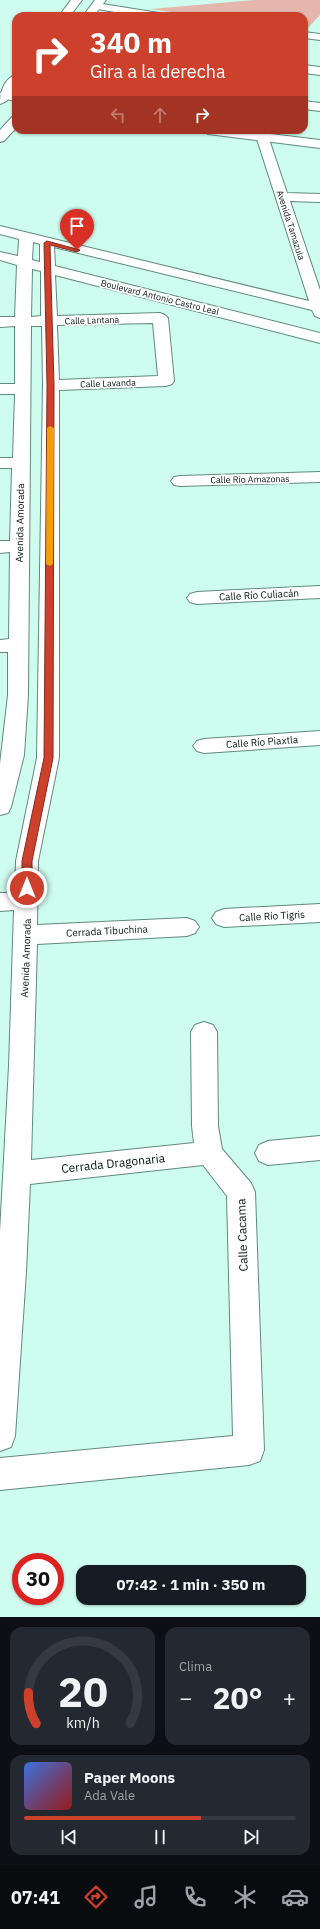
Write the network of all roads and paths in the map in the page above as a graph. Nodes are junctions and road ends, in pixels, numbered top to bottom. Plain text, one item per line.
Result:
1 (77, 0) edge
2 (99, 3) edge
3 (67, 12) edge
4 (91, 12) edge
5 (141, 12) edge
6 (308, 70) edge
7 (320, 71) edge
8 (12, 85) edge
9 (5, 96) edge
10 (308, 106) edge
11 (320, 107) edge
12 (12, 124) edge
13 (244, 134) edge
14 (262, 136) junction
15 (0, 138) edge
16 (320, 144) edge
17 (282, 197) junction
18 (320, 198) edge
19 (0, 230) edge
20 (26, 237) junction
21 (47, 243) junction
22 (0, 256) edge
23 (25, 262) junction
24 (320, 267) edge
25 (47, 268) junction
26 (305, 268) junction
27 (48, 298) junction
28 (23, 299) junction
29 (319, 310) edge
30 (49, 321) junction
31 (0, 322) edge
32 (23, 322) junction
33 (320, 338) edge
34 (166, 381) joint
35 (51, 385) junction
36 (23, 388) junction
37 (0, 389) edge
38 (0, 463) edge
39 (21, 463) junction
40 (320, 477) edge
41 (180, 481) dead end
42 (19, 546) junction
43 (0, 547) edge
44 (320, 592) edge
45 (198, 598) dead end
46 (49, 607) junction
47 (19, 609) junction
48 (10, 645) edge
49 (320, 738) edge
50 (204, 746) dead end
51 (6, 755) edge
52 (0, 807) edge
53 (27, 901) junction
54 (0, 902) edge
55 (320, 913) edge
56 (224, 918) dead end
57 (187, 927) dead end
58 (27, 935) junction
59 (204, 1032) dead end
60 (320, 1148) edge
61 (209, 1153) junction
62 (268, 1153) dead end
63 (17, 1173) junction
64 (0, 1436) edge
65 (0, 1474) edge

1 - 3 street
2 - 4 street
2 - 5 street
6 - 7 street
8 - 9 street
10 - 11 street
12 - 15 street
13 - 14 street
14 - 16 street
14 - 17 street, Avenida Tamazula
17 - 18 street
17 - 26 street, Avenida Tamazula
19 - 20 street
20 - 21 street
20 - 23 street, Avenida Amorada
21 - 25 street, Avenida Amorada
21 - 29 street
22 - 23 street, Boulevard Antonio Castro Leal
23 - 25 street, Boulevard Antonio Castro Leal
23 - 28 street, Avenida Amorada
24 - 26 street
25 - 27 street, Avenida Amorada
25 - 33 street, Boulevard Antonio Castro Leal
26 - 29 street, Avenida Tamazula
27 - 28 street
27 - 30 street, Avenida Amorada
28 - 32 street, Avenida Amorada
30 - 32 street, Calle Lantana
30 - 34 street, Calle Lantana
30 - 35 street, Avenida Amorada
31 - 32 street, Calle Lantana
32 - 36 street, Avenida Amorada
34 - 35 street, Calle Lavanda
35 - 46 street, Avenida Amorada
36 - 37 street
36 - 39 street, Avenida Amorada
38 - 39 street
39 - 42 street, Avenida Amorada
40 - 41 street, Calle Río Amazonas
42 - 43 street
42 - 47 street, Avenida Amorada
44 - 45 street, Calle Río Culiacán
46 - 47 street
46 - 53 street, Avenida Amorada
47 - 48 street, Avenida Amorada
48 - 51 street, Avenida Amorada
49 - 50 street, Calle Río Piaxtla
51 - 52 street, Avenida Amorada
53 - 54 street
53 - 58 street, Avenida Amorada
55 - 56 street, Calle Río Tigris
57 - 58 street, Cerrada Tibuchina
58 - 63 street, Avenida Amorada
59 - 61 street
60 - 62 street
61 - 63 street, Cerrada Dragonaria
61 - 65 street, Calle Cacama
63 - 64 street, Avenida Amorada

